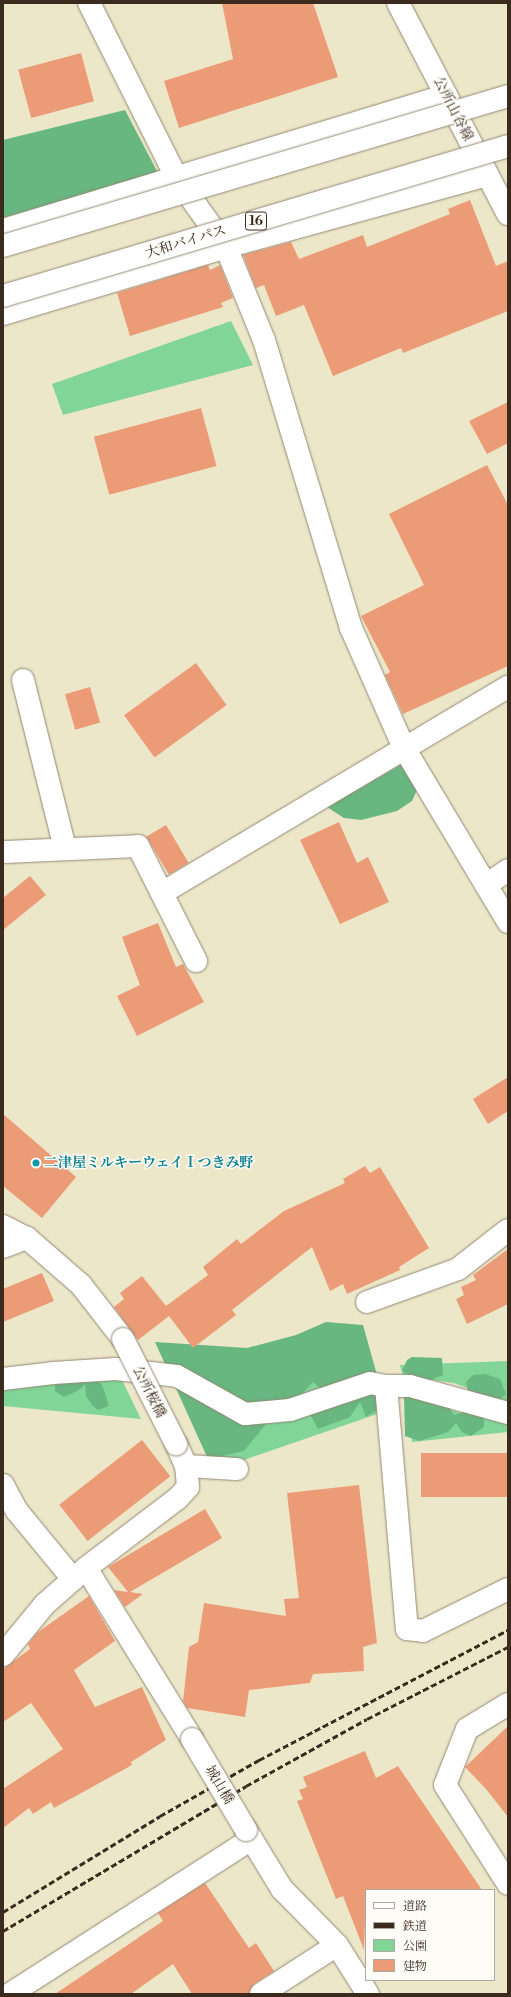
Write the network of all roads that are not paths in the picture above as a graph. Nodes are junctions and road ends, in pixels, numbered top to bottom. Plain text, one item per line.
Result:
1 (89, 3) edge
2 (398, 3) edge
3 (446, 95) junction
4 (508, 96) edge
5 (508, 146) edge
6 (487, 175) junction
7 (176, 177) junction
8 (508, 214) edge
9 (3, 230) edge
10 (3, 246) edge
11 (226, 247) junction
12 (3, 296) edge
13 (3, 314) edge
14 (23, 680) dead end
15 (508, 687) edge
16 (404, 748) junction
17 (65, 849) junction
18 (3, 852) edge
19 (508, 870) edge
20 (486, 885) junction
21 (162, 893) junction
22 (508, 922) edge
23 (196, 961) dead end
24 (3, 1226) edge
25 (508, 1230) edge
26 (27, 1238) junction
27 (3, 1247) edge
28 (367, 1302) dead end
29 (3, 1379) edge
30 (386, 1386) junction
31 (508, 1413) edge
32 (186, 1466) junction
33 (237, 1469) dead end
34 (3, 1485) edge
35 (80, 1573) junction
36 (508, 1589) edge
37 (3, 1655) edge
38 (508, 1704) edge
39 (249, 1835) junction
40 (506, 1876) edge
41 (337, 1945) junction
42 (10, 1994) edge
43 (261, 1994) edge
44 (368, 1994) edge

1 - 7 main road
2 - 3 main road, 公所山谷線
3 - 6 main road, 公所山谷線
3 - 7 main road
4 - 10 main road, bridge
5 - 12 main road, 大和バイパス / 16, bridge
6 - 8 main road, 公所山谷線
6 - 11 main road
7 - 9 main road
7 - 11 main road
11 - 13 main road
11 - 16 main road
14 - 17 main road
15 - 16 main road
16 - 20 main road
16 - 21 main road
17 - 18 main road
17 - 21 main road
19 - 20 main road
20 - 22 main road
21 - 23 main road
24 - 26 main road, 公所桜橋
25 - 28 main road
26 - 27 main road
26 - 32 main road, 公所桜橋, bridge
29 - 30 main road
30 - 31 main road
30 - 36 main road
32 - 33 main road
32 - 35 main road, 公所桜橋
34 - 35 main road, 城山橋
35 - 37 main road, 公所桜橋
35 - 39 main road, 城山橋, bridge
38 - 40 main road
39 - 41 main road, 城山橋
39 - 42 main road
41 - 43 main road
41 - 44 main road, 城山橋

